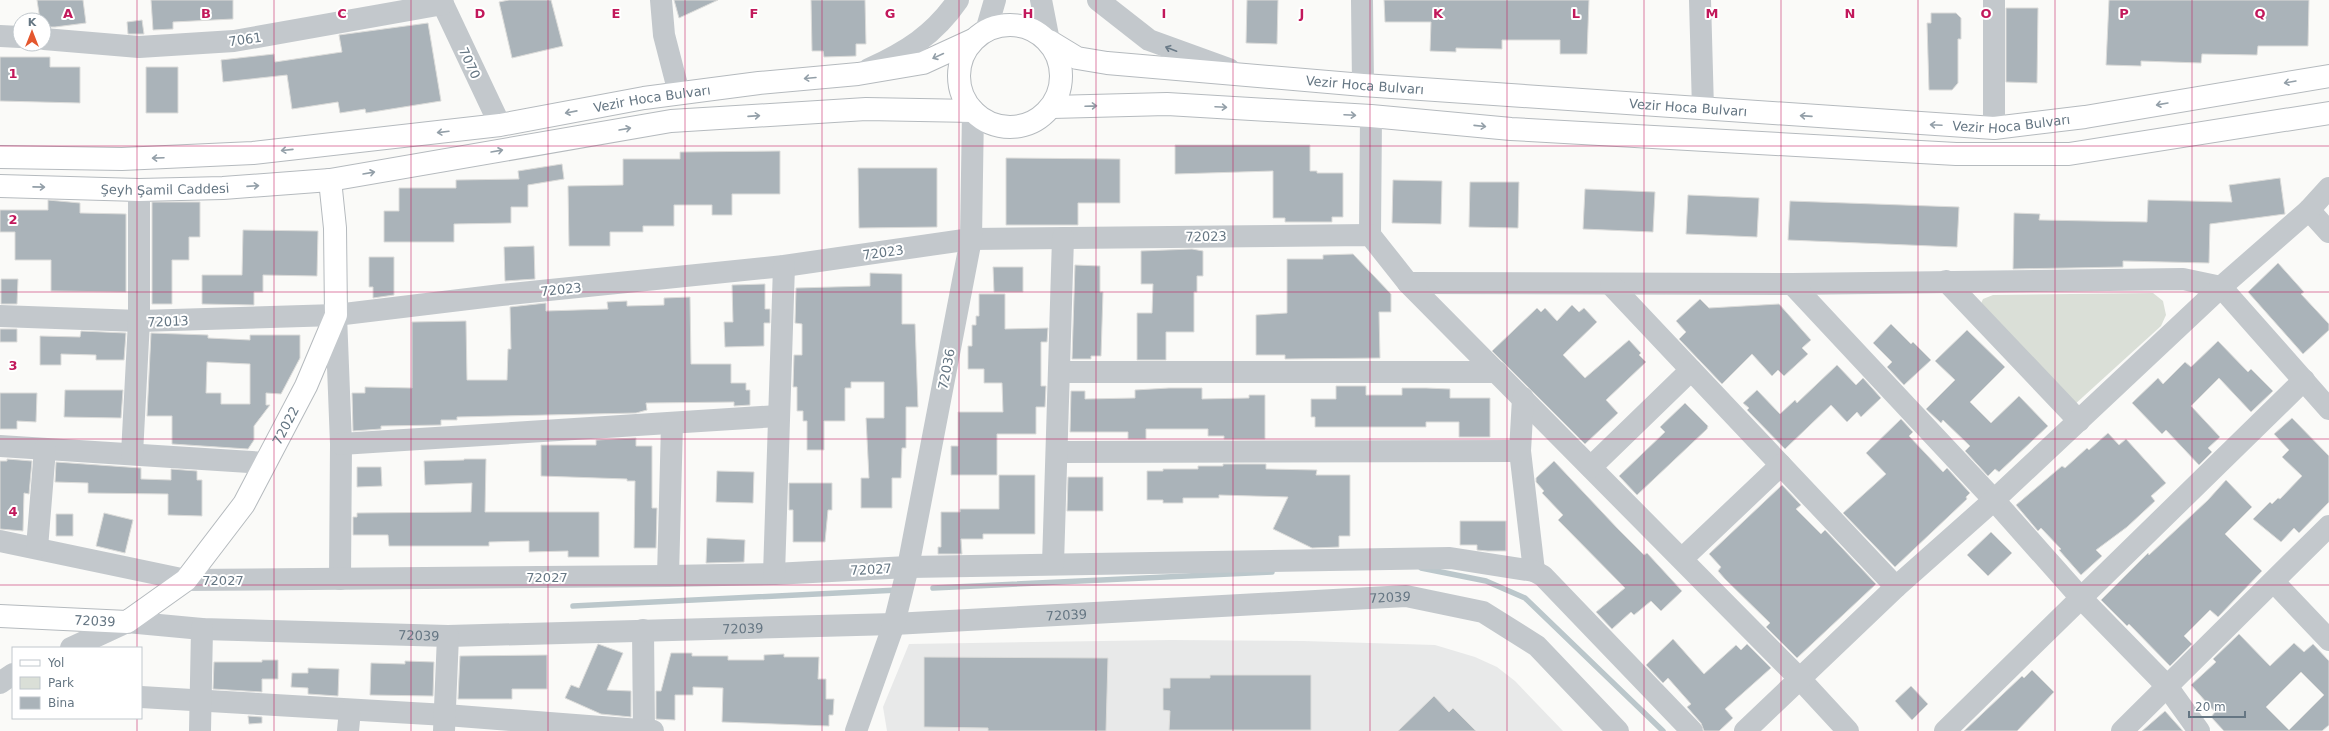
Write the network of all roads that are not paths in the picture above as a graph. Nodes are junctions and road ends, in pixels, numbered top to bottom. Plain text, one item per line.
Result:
1 (660, 0) edge
2 (958, 0) edge
3 (995, 0) edge
4 (1041, 0) edge
5 (1098, 0) edge
6 (1362, 0) edge
7 (1700, 0) edge
8 (1994, 0) edge
9 (442, 2) edge
10 (980, 35) junction
11 (0, 36) edge
12 (12, 37) edge
13 (52, 40) edge
14 (1050, 41) junction
15 (858, 74) junction
16 (1247, 75) junction
17 (2329, 76) edge
18 (1363, 85) junction
19 (679, 93) junction
20 (1052, 107) junction
21 (1703, 109) junction
22 (973, 111) junction
23 (2329, 113) edge
24 (1372, 116) junction
25 (500, 125) junction
26 (1994, 128) junction
27 (0, 157) edge
28 (330, 180) junction
29 (0, 186) edge
30 (2329, 188) edge
31 (139, 190) junction
32 (2309, 210) junction
33 (2329, 232) edge
34 (1370, 235) junction
35 (1063, 238) junction
36 (971, 239) junction
37 (784, 266) junction
38 (1946, 281) junction
39 (1408, 283) junction
40 (1792, 284) junction
41 (1611, 285) junction
42 (2221, 287) junction
43 (336, 315) junction
44 (0, 316) edge
45 (139, 322) junction
46 (1691, 370) junction
47 (1059, 372) junction
48 (1497, 372) junction
49 (2304, 380) junction
50 (1522, 398) junction
51 (2329, 409) edge
52 (778, 416) junction
53 (2079, 421) junction
54 (672, 424) junction
55 (341, 444) junction
56 (0, 446) edge
57 (45, 449) junction
58 (1520, 451) junction
59 (1057, 452) junction
60 (132, 454) junction
61 (266, 463) junction
62 (1781, 465) junction
63 (1591, 467) junction
64 (1994, 500) junction
65 (2329, 526) edge
66 (0, 541) edge
67 (37, 548) junction
68 (1684, 556) dead end
69 (1053, 564) junction
70 (908, 568) junction
71 (1534, 571) junction
72 (774, 574) junction
73 (668, 576) junction
74 (340, 579) junction
75 (186, 580) junction
76 (2274, 582) junction
77 (1896, 587) junction
78 (2081, 598) junction
79 (0, 616) edge
80 (128, 622) junction
81 (894, 624) junction
82 (202, 629) junction
83 (643, 630) junction
84 (448, 636) junction
85 (2329, 640) edge
86 (73, 647) edge
87 (1800, 679) junction
88 (2166, 686) junction
89 (142, 697) edge
90 (201, 700) junction
91 (349, 721) edge
92 (445, 723) edge
93 (200, 731) edge
94 (647, 731) edge
95 (856, 731) edge
96 (1618, 731) edge
97 (1692, 731) edge
98 (1745, 731) edge
99 (1848, 731) edge
100 (1945, 731) edge
101 (2122, 731) edge
102 (2199, 731) edge

1 - 19 street
2 - 15 street
3 - 10 street
4 - 14 street
16 -> 5 street
6 - 18 street
7 - 21 street
8 - 26 street
9 - 13 street, 7061
9 - 25 street, 7070
10 - 14 main road
10 -> 15 main road, Vezir Hoca Bulvarı
10 - 22 main road
11 - 12 street
14 - 16 main road, Vezir Hoca Bulvarı
14 - 20 main road
15 -> 19 main road, Vezir Hoca Bulvarı
16 - 18 main road, Vezir Hoca Bulvarı
17 -> 26 main road, Vezir Hoca Bulvarı
18 - 21 main road, Vezir Hoca Bulvarı
19 -> 25 main road, Vezir Hoca Bulvarı
20 - 22 main road
20 -> 24 main road
26 -> 21 main road, Vezir Hoca Bulvarı
28 -> 22 main road, Vezir Hoca Bulvarı
22 - 36 street, 72036
24 -> 23 main road
24 - 34 street
25 -> 27 main road, Vezir Hoca Bulvarı
31 -> 28 main road, Şeyh Şamil Caddesi
28 - 43 main road, 72022
29 -> 31 main road, Şeyh Şamil Caddesi
30 - 32 street
31 - 45 street
32 - 33 street
32 - 42 street
34 - 35 street, 72023
34 - 39 street
35 - 36 street, 72023
35 - 47 street
36 - 37 street, 72023
36 - 70 street, 72036
37 - 43 street, 72023
37 - 52 street
38 - 40 street
38 - 42 street
38 - 53 street
39 - 41 street
39 - 48 street
40 - 41 street
40 - 64 street
41 - 46 street
42 - 49 street
42 - 53 street
43 - 45 street, 72013
43 - 55 street
43 - 61 main road, 72022
44 - 45 street, 72013
45 - 60 street
46 - 62 street
46 - 63 street
47 - 48 street
47 - 59 street
48 - 50 street
49 - 51 street
49 - 78 street
50 - 58 street
50 - 63 street
52 - 54 street
52 - 72 street
53 - 64 street
54 - 55 street
54 - 73 street
55 - 74 street
56 - 57 street
57 - 60 street
57 - 67 street
58 - 59 street
58 - 71 street
59 - 69 street
60 - 61 street
61 - 75 main road, 72022
62 - 68 street
62 - 77 street
63 - 87 street
64 - 77 street
64 - 78 street
65 - 76 street
66 - 67 street, 72027
67 - 75 street, 72027
69 - 70 street, 72027
69 - 71 street, 72027
70 - 72 street, 72027
70 - 81 street, 72036
71 - 97 street
72 - 73 street, 72027
73 - 74 street, 72027
74 - 75 street, 72027
75 - 80 main road, 72022
76 - 85 street
76 - 88 street
77 - 87 street
78 - 88 street
78 - 100 street
79 - 80 main road, 72039
80 - 82 street, 72039
80 - 86 street
81 - 83 street, 72039
81 - 95 street, 72036
81 - 96 street, 72039
82 - 84 street, 72039
82 - 90 street
83 - 84 street, 72039
83 - 94 street
84 - 92 street
87 - 98 street
87 - 99 street
88 - 101 street
88 - 102 street
89 - 90 street
90 - 91 street
90 - 93 street
91 - 92 street
92 - 94 street

